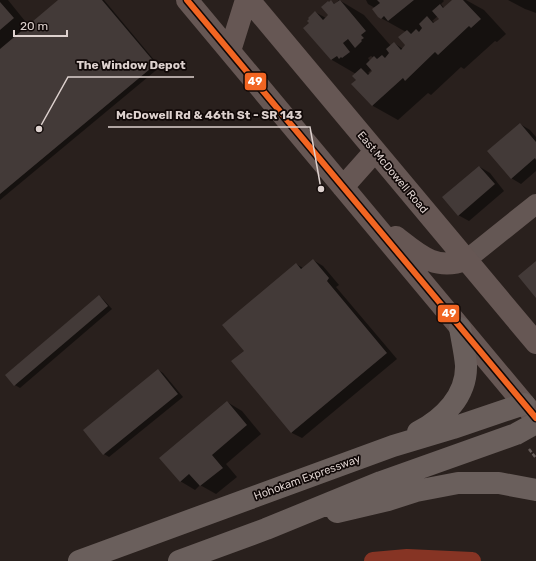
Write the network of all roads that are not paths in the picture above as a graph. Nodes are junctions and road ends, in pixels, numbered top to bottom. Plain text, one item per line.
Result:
1 (187, 0) edge
2 (248, 0) edge
3 (230, 51) junction
4 (376, 151) junction
5 (343, 186) junction
6 (536, 204) edge
7 (365, 213) junction
8 (466, 260) junction
9 (460, 328) junction
10 (536, 344) edge
11 (532, 407) edge
12 (536, 423) edge
13 (393, 446) junction
14 (536, 490) edge
15 (266, 529) junction
16 (80, 561) edge
17 (180, 561) edge

1 - 3 main road
2 - 3 main road
2 - 4 main road, East McDowell Road
3 - 5 main road
4 - 5 main road
4 - 8 main road, East McDowell Road
5 - 7 main road
6 - 8 street
7 - 8 main road
7 - 9 main road
8 - 10 main road, East McDowell Road
9 - 11 main road
9 - 13 highway
11 - 13 highway, Hohokam Expressway
12 - 15 highway
13 - 16 highway, Hohokam Expressway
14 - 15 highway
15 - 17 highway

